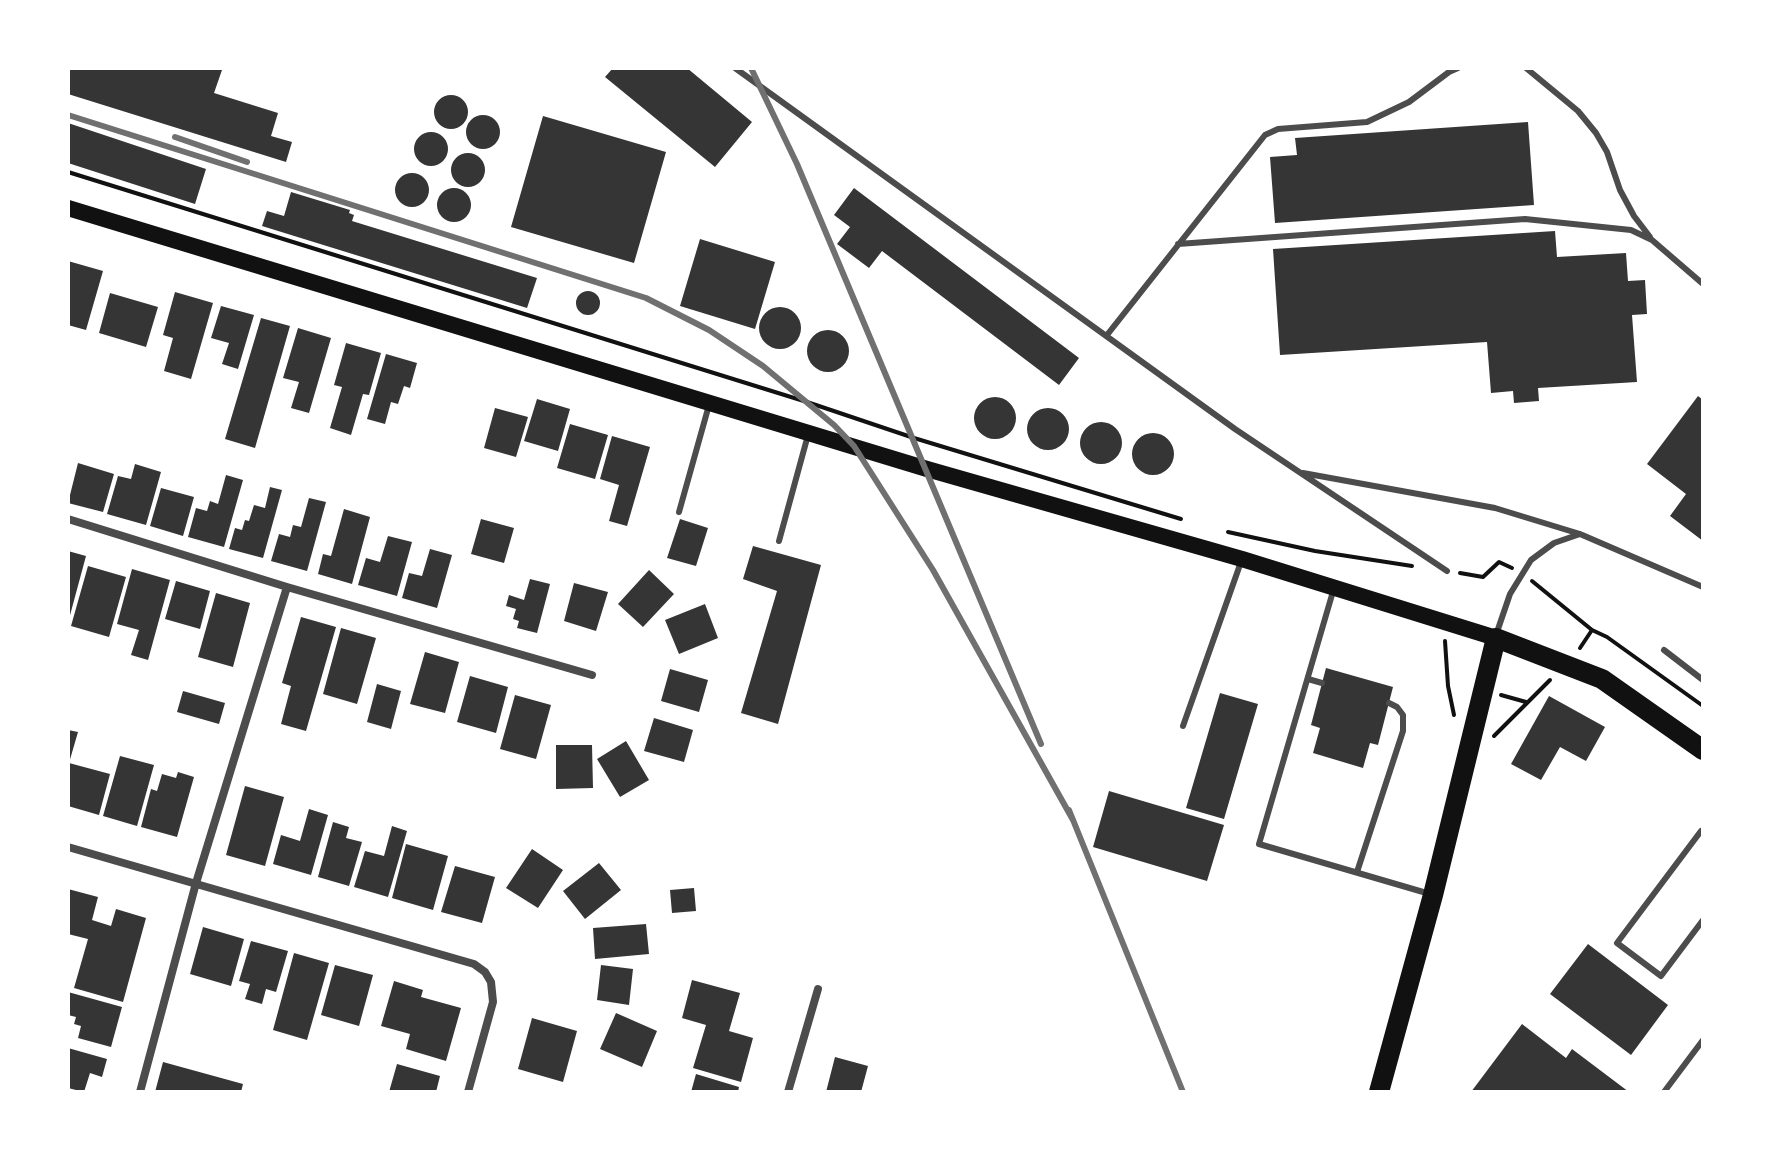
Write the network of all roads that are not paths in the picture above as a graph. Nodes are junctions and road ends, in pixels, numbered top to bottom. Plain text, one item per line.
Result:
1 (735, 68) edge
2 (1458, 68) edge
3 (1526, 68) edge
4 (68, 208) edge
5 (1652, 240) junction
6 (1178, 244) junction
7 (1703, 284) edge
8 (1107, 335) junction
9 (710, 402) junction
10 (808, 432) junction
11 (1299, 473) junction
12 (679, 512) dead end
13 (68, 519) edge
14 (1580, 534) junction
15 (779, 541) dead end
16 (1242, 559) junction
17 (1447, 571) road end
18 (287, 587) junction
19 (1703, 587) edge
20 (1334, 588) junction
21 (1496, 638) junction
22 (1664, 650) dead end
23 (592, 675) dead end
24 (1308, 679) junction
25 (1703, 680) edge
26 (1322, 683) dead end
27 (1389, 703) dead end
28 (1183, 726) dead end
29 (1703, 750) edge
30 (1703, 833) edge
31 (68, 847) edge
32 (1357, 872) junction
33 (196, 883) junction
34 (1433, 895) junction
35 (1703, 920) edge
36 (818, 989) dead end
37 (1703, 1040) edge
38 (140, 1092) edge
39 (468, 1092) edge
40 (788, 1092) edge
41 (1379, 1092) edge
42 (1664, 1092) edge

1 - 8 lane
2 - 6 lane
3 - 5 lane
4 - 9 main road
5 - 6 lane
5 - 7 lane
6 - 8 lane
8 - 11 lane
9 - 10 main road
9 - 12 lane
10 - 15 lane
10 - 16 main road
11 - 14 lane
11 - 17 lane
13 - 18 street
14 - 19 lane
14 - 21 lane
16 - 20 main road
16 - 28 lane
18 - 23 street
18 - 33 street
20 - 21 main road
20 - 24 lane
21 - 29 main road
21 - 34 main road
22 - 25 lane
24 - 26 lane
24 - 32 lane
27 - 32 lane
30 - 35 lane
31 - 33 street
32 - 34 lane
33 - 38 street
33 - 39 street
34 - 41 main road
36 - 40 street
37 - 42 lane

